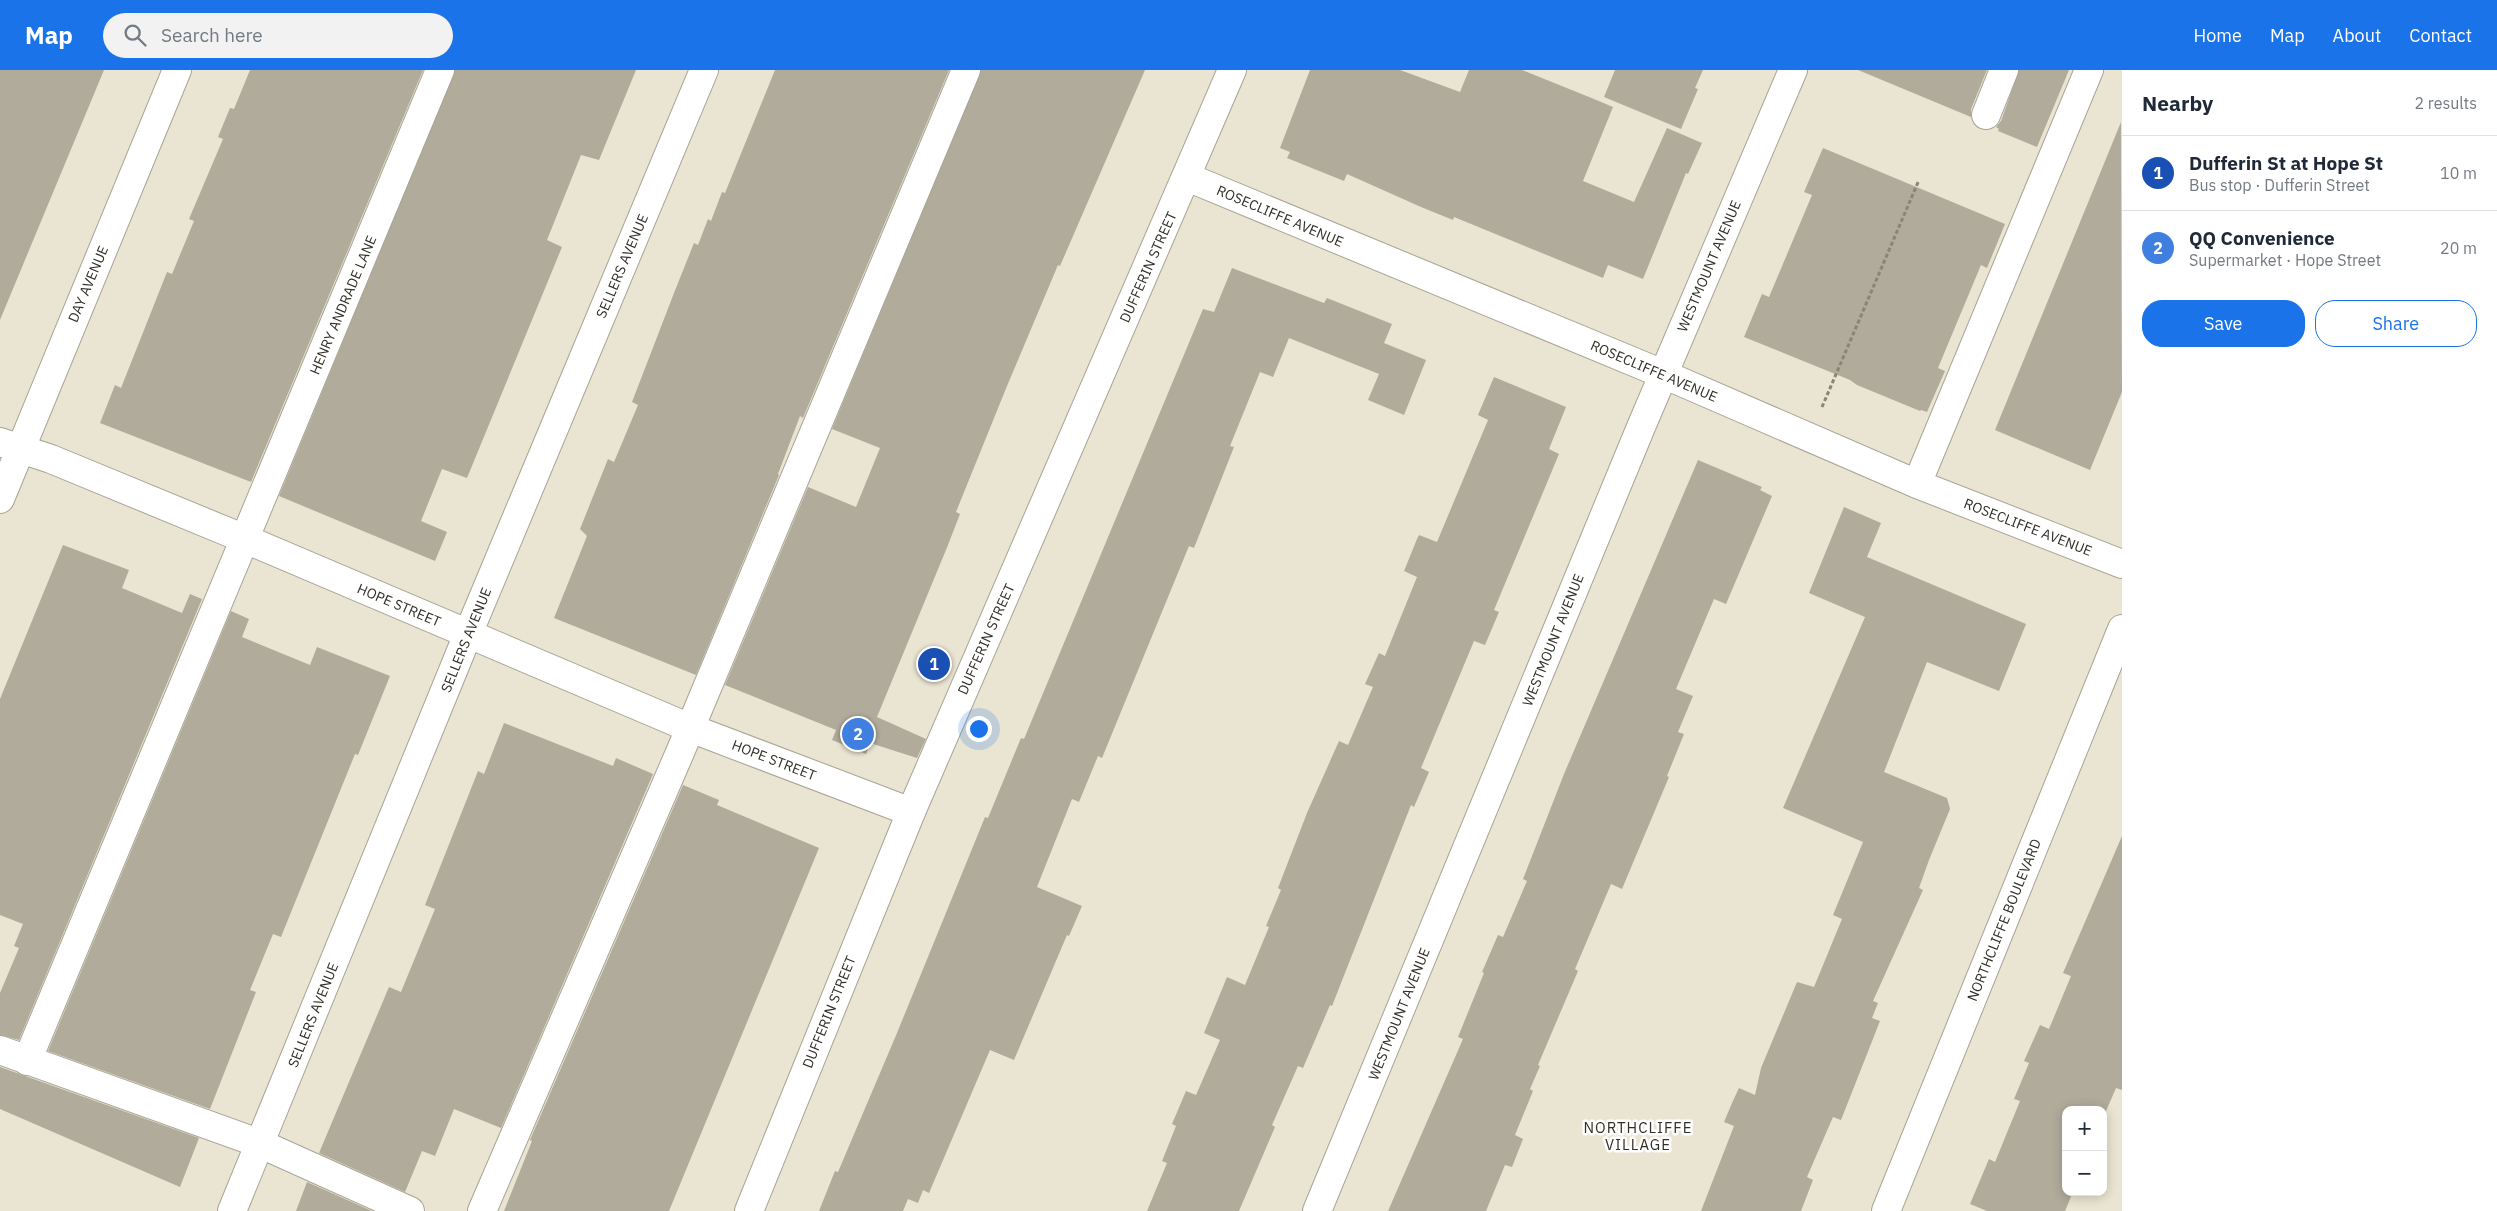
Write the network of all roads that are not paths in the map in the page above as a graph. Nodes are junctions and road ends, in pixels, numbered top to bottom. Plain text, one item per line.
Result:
1 (177, 70) edge
2 (440, 70) edge
3 (704, 70) edge
4 (966, 70) edge
5 (1232, 70) edge
6 (1793, 70) edge
7 (2004, 70) edge
8 (2089, 70) edge
9 (1986, 115) dead end
10 (1187, 177) junction
11 (1663, 374) junction
12 (10, 446) edge
13 (1917, 484) junction
14 (0, 499) edge
15 (245, 539) junction
16 (2122, 564) edge
17 (2122, 629) edge
18 (468, 634) junction
19 (690, 728) junction
20 (911, 812) junction
21 (0, 1050) edge
22 (27, 1061) junction
23 (261, 1144) junction
24 (232, 1211) edge
25 (410, 1211) edge
26 (482, 1211) edge
27 (749, 1211) edge
28 (1317, 1211) edge
29 (1886, 1211) edge

1 - 12 street, DAY AVENUE
2 - 15 street, HENRY ANDRADE LANE
3 - 18 street, SELLERS AVENUE
4 - 19 street
5 - 10 street, DUFFERIN STREET
6 - 11 street, WESTMOUNT AVENUE
7 - 9 street
8 - 13 street
10 - 11 street, ROSECLIFFE AVENUE
10 - 20 street, DUFFERIN STREET
11 - 13 street, ROSECLIFFE AVENUE
11 - 28 street, WESTMOUNT AVENUE
12 - 14 street, DAY AVENUE
12 - 15 street, HOPE STREET
13 - 16 street, ROSECLIFFE AVENUE
15 - 18 street, HOPE STREET
15 - 22 street, HENRY ANDRADE LANE
17 - 29 street, NORTHCLIFFE BOULEVARD
18 - 19 street, HOPE STREET
18 - 23 street, SELLERS AVENUE
19 - 20 street, HOPE STREET
19 - 26 street
20 - 27 street, DUFFERIN STREET
21 - 22 street
22 - 23 street
23 - 24 street, SELLERS AVENUE
23 - 25 street

